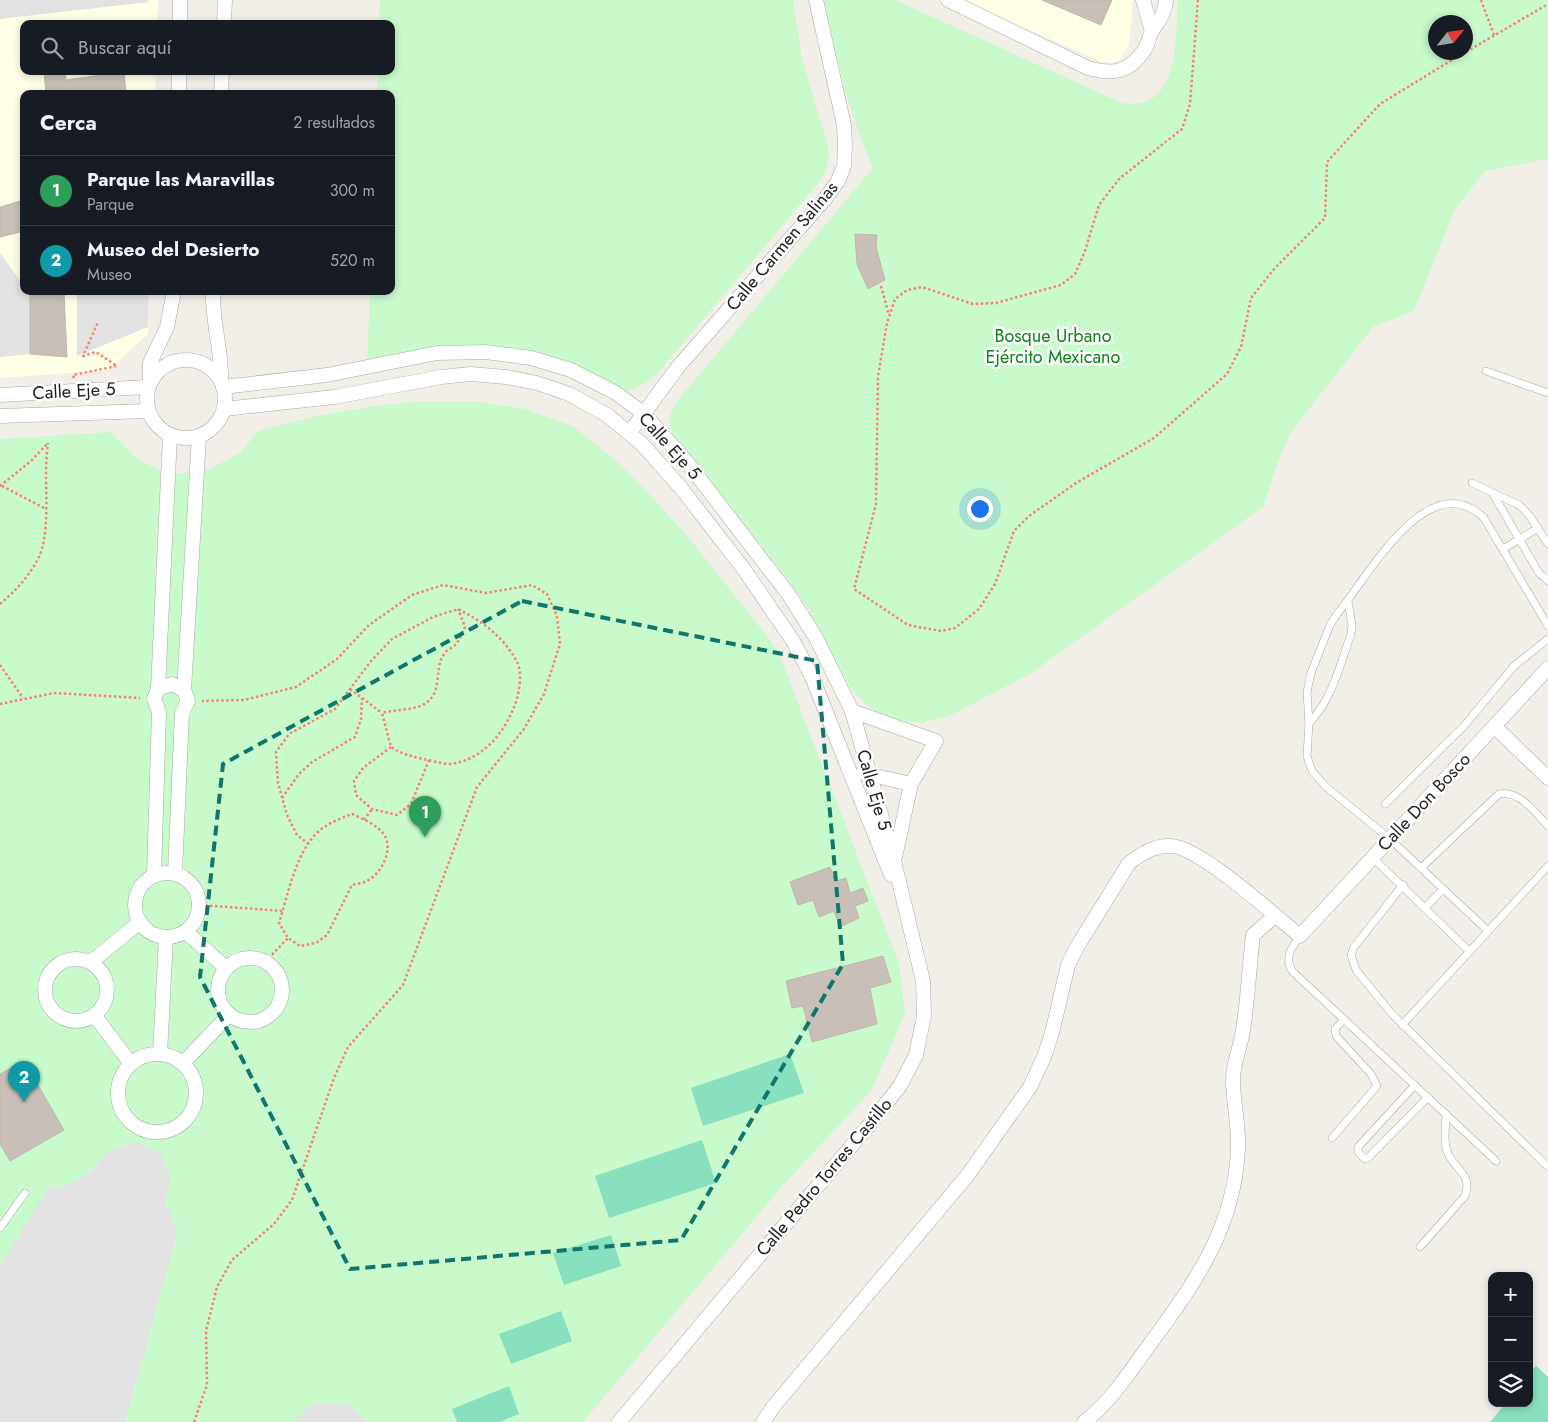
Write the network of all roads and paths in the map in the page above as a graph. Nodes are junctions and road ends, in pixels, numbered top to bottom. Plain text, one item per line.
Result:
1 (180, 0) edge
2 (225, 0) edge
3 (816, 0) edge
4 (948, 0) edge
5 (1143, 0) edge
6 (1166, 0) edge
7 (1198, 0) edge
8 (1481, 0) edge
9 (1548, 4) edge
10 (180, 20) edge
11 (224, 20) edge
12 (1152, 31) junction
13 (1494, 35) junction
14 (1473, 47) edge
15 (1452, 60) edge
16 (179, 75) edge
17 (222, 75) edge
18 (179, 90) edge
19 (221, 90) edge
20 (881, 286) dead end
21 (173, 295) edge
22 (213, 295) edge
23 (889, 316) junction
24 (98, 322) dead end
25 (1486, 371) dead end
26 (74, 381) dead end
27 (222, 384) junction
28 (149, 385) junction
29 (1548, 393) edge
30 (0, 394) edge
31 (224, 409) junction
32 (148, 411) junction
33 (643, 413) junction
34 (0, 416) edge
35 (630, 432) junction
36 (170, 435) junction
37 (199, 436) junction
38 (1472, 484) dead end
39 (1, 486) edge
40 (1493, 494) junction
41 (46, 509) junction
42 (1538, 528) junction
43 (1520, 539) junction
44 (1548, 544) edge
45 (1503, 549) junction
46 (1548, 581) edge
47 (1348, 601) junction
48 (0, 604) edge
49 (458, 609) junction
50 (1548, 626) edge
51 (1548, 639) edge
52 (0, 665) edge
53 (1548, 668) edge
54 (350, 689) junction
55 (23, 698) junction
56 (362, 698) junction
57 (157, 700) junction
58 (185, 701) junction
59 (0, 704) edge
60 (852, 711) junction
61 (382, 713) junction
62 (1309, 723) junction
63 (1495, 728) junction
64 (391, 747) junction
65 (429, 760) junction
66 (847, 768) junction
67 (870, 775) junction
68 (1548, 777) edge
69 (911, 784) junction
70 (282, 798) junction
71 (1385, 804) dead end
72 (372, 809) junction
73 (364, 820) junction
74 (1548, 826) edge
75 (1390, 839) junction
76 (309, 844) junction
77 (1373, 858) junction
78 (890, 863) junction
79 (1548, 866) edge
80 (1421, 868) junction
81 (175, 873) junction
82 (154, 875) junction
83 (1403, 885) junction
84 (1443, 889) junction
85 (200, 906) junction
86 (1425, 908) junction
87 (283, 911) junction
88 (1275, 916) junction
89 (140, 922) junction
90 (1487, 930) junction
91 (186, 932) junction
92 (1300, 936) junction
93 (166, 937) junction
94 (288, 938) junction
95 (1468, 951) junction
96 (91, 962) junction
97 (265, 962) junction
98 (226, 968) junction
99 (229, 1015) junction
100 (95, 1016) junction
101 (1344, 1019) junction
102 (1402, 1025) junction
103 (160, 1054) junction
104 (131, 1064) junction
105 (183, 1064) junction
106 (1415, 1085) junction
107 (1428, 1097) junction
108 (1446, 1115) junction
109 (1332, 1138) dead end
110 (1496, 1162) dead end
111 (1548, 1167) edge
112 (25, 1193) dead end
113 (0, 1228) edge
114 (1420, 1247) dead end
115 (194, 1422) edge
116 (619, 1422) edge
117 (763, 1422) edge
118 (1084, 1422) edge

1 - 10 street
2 - 11 street
3 - 33 street, Calle Carmen Salinas
4 - 12 street
5 - 12 street
6 - 12 street
7 - 23 path
8 - 13 path
9 - 13 path
13 - 14 path
15 - 23 path
16 - 18 street
17 - 19 street
20 - 23 path
21 - 28 street
22 - 27 street
24 - 26 path
25 - 29 lane
27 - 28 street
27 - 31 street
27 - 33 street, Calle Eje 5
28 - 30 street, Calle Eje 5
28 - 32 street
31 - 35 street, Calle Eje 5
31 - 37 street
32 - 34 street, Calle Eje 5
32 - 36 street
33 - 35 street, Calle Carmen Salinas
33 - 60 street, Calle Eje 5
35 - 66 street, Calle Eje 5
36 - 37 street
36 - 57 street
37 - 58 street
38 - 40 lane
39 - 41 path
39 - 41 path
40 - 42 lane
40 - 43 lane
41 - 48 path
42 - 43 lane
42 - 44 lane
43 - 45 lane
43 - 46 lane
45 - 47 lane
45 - 50 lane
47 - 62 lane
47 - 62 lane
49 - 54 path
49 - 61 path
49 - 65 path
51 - 71 lane
52 - 55 path
53 - 63 street, Calle Don Bosco
54 - 56 path
54 - 70 path
55 - 57 path
55 - 59 path
56 - 61 path
56 - 70 path
57 - 58 street
57 - 58 street
57 - 82 street
58 - 81 street
58 - 115 path
60 - 67 street, Calle Eje 5
60 - 69 street
61 - 64 path
62 - 75 lane
63 - 68 street
63 - 75 street, Calle Don Bosco
64 - 65 path
64 - 72 path
65 - 72 path
66 - 67 street
66 - 78 street, Calle Eje 5
67 - 69 street
67 - 78 street, Calle Eje 5
69 - 78 street
70 - 76 path
72 - 73 path
73 - 76 path
73 - 94 path
74 - 80 lane
75 - 77 street, Calle Don Bosco
75 - 80 lane
76 - 87 path
77 - 83 lane
77 - 92 street, Calle Don Bosco
78 - 116 street, Calle Pedro Torres Castillo
79 - 90 lane
80 - 84 lane
81 - 82 street
81 - 85 street
82 - 89 street
83 - 86 lane
83 - 102 lane
84 - 86 lane
84 - 90 lane
85 - 87 path
85 - 91 street
86 - 95 lane
87 - 94 path
88 - 92 street
88 - 117 street
88 - 118 street
89 - 93 street
89 - 96 street
90 - 95 lane
91 - 93 street
91 - 98 street
92 - 101 lane
93 - 103 street
94 - 97 path
95 - 102 lane
96 - 100 street
96 - 100 street
97 - 98 street
97 - 99 street
98 - 99 street
99 - 105 street
100 - 104 street
101 - 106 lane
101 - 109 lane
102 - 111 lane
103 - 104 street
103 - 105 street
104 - 105 street
106 - 107 lane
106 - 107 lane
107 - 108 lane
108 - 110 lane
108 - 114 lane
112 - 113 lane

